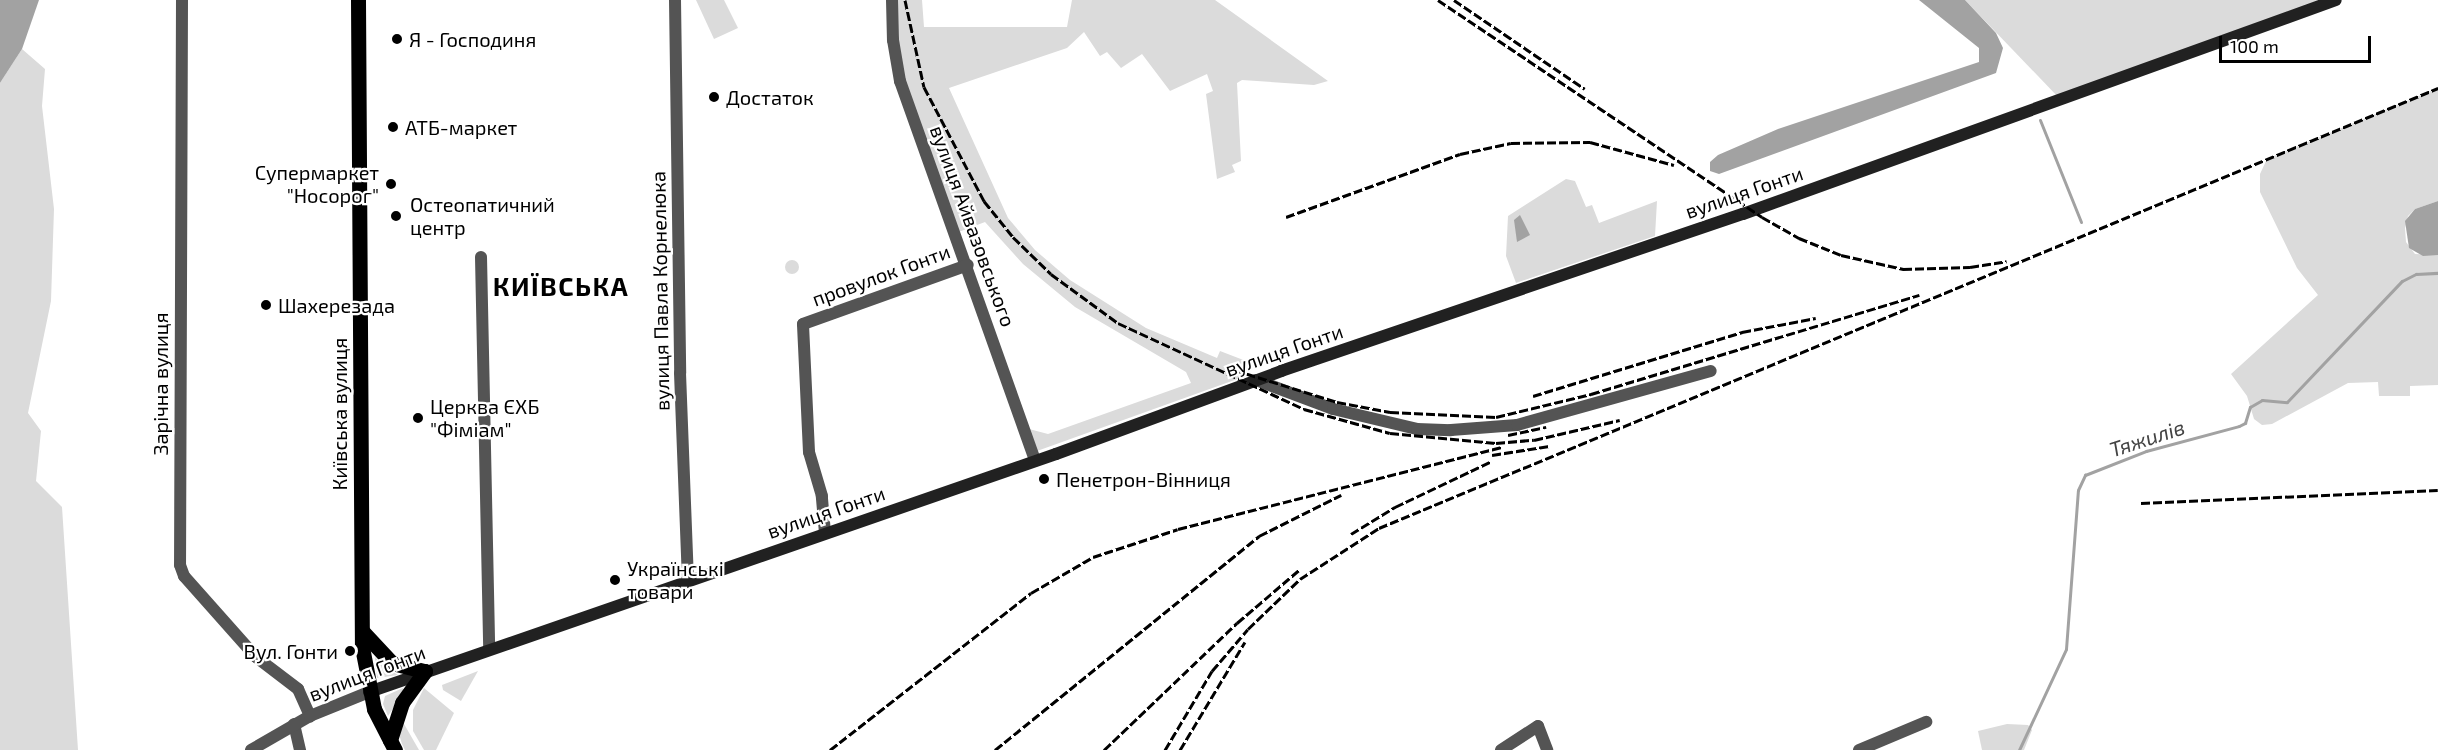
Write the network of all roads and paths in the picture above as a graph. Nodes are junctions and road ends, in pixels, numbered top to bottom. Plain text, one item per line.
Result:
1 (182, 0) edge
2 (358, 0) edge
3 (675, 0) edge
4 (892, 0) edge
5 (2336, 0) edge
6 (481, 257) dead end
7 (968, 265) junction
8 (1711, 371) dead end
9 (1256, 380) junction
10 (1035, 461) junction
11 (825, 533) junction
12 (688, 580) junction
13 (362, 632) junction
14 (489, 649) junction
15 (425, 670) junction
16 (369, 692) junction
17 (310, 716) junction
18 (1926, 722) dead end
19 (294, 724) junction
20 (392, 745) edge
21 (251, 750) edge
22 (300, 750) edge
23 (1501, 750) edge
24 (1547, 750) edge
25 (1859, 750) edge

1 - 17 street, Зарічна вулиця
2 - 13 main road, Київська вулиця
3 - 12 street, вулиця Павла Корнелюка
4 - 7 street, вулиця Айвазовського
5 - 9 street, вулиця Гонти
6 - 14 street
7 - 10 street, вулиця Айвазовського
7 - 11 street, провулок Гонти
8 - 9 street
9 - 10 street, вулиця Гонти
10 - 11 street, вулиця Гонти
11 - 12 street, вулиця Гонти
12 - 14 street, вулиця Гонти
13 - 15 main road
13 - 16 main road, Київська вулиця
14 - 15 street, вулиця Гонти
15 - 16 street, вулиця Гонти
15 - 20 main road
16 - 17 street, вулиця Гонти
16 - 20 main road, Київська вулиця
17 - 19 street, вулиця Гонти
18 - 25 street
19 - 21 street, вулиця Гонти
19 - 22 street
23 - 24 street

